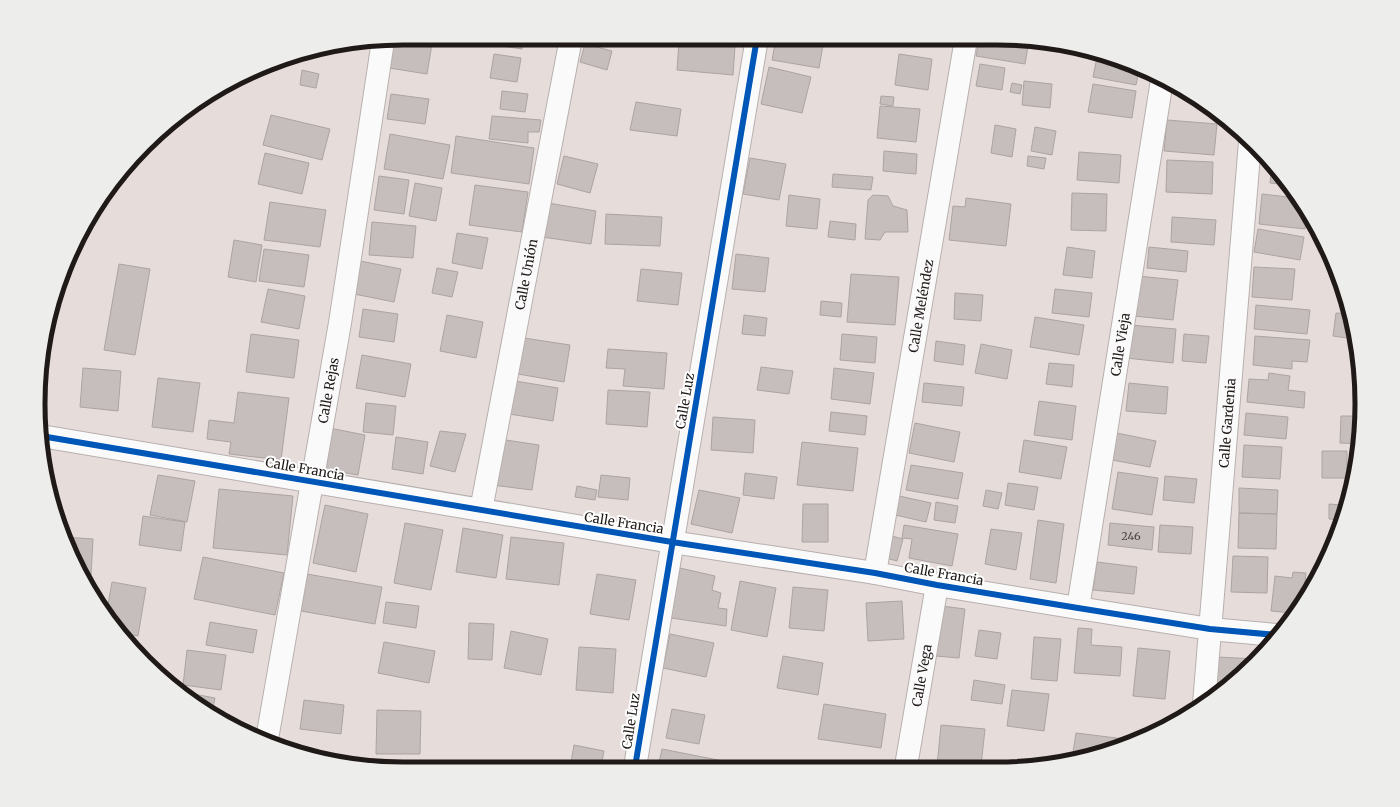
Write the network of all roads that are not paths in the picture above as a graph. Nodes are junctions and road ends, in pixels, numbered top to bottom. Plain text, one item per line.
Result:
1 (570, 45) edge
2 (756, 45) edge
3 (965, 45) edge
4 (382, 46) edge
5 (1161, 85) edge
6 (1249, 149) edge
7 (47, 437) edge
8 (312, 481) junction
9 (481, 510) junction
10 (672, 542) junction
11 (876, 573) junction
12 (937, 584) junction
13 (1078, 608) junction
14 (1210, 629) junction
15 (1271, 634) edge
16 (1205, 696) edge
17 (268, 736) edge
18 (635, 762) edge
19 (907, 762) edge

1 - 9 street, Calle Unión
2 - 10 street, Calle Luz
3 - 11 street, Calle Meléndez
4 - 8 street, Calle Rejas
5 - 13 street, Calle Vieja
6 - 14 street, Calle Gardenia
7 - 8 street, Calle Francia
8 - 9 street, Calle Francia
8 - 17 street, Calle Rejas
9 - 10 street, Calle Francia
10 - 11 street, Calle Francia
10 - 18 street, Calle Luz
11 - 12 street, Calle Francia
12 - 13 street, Calle Francia
12 - 19 street, Calle Vega
13 - 14 street, Calle Francia
14 - 15 street, Calle Francia
14 - 16 street, Calle Gardenia

